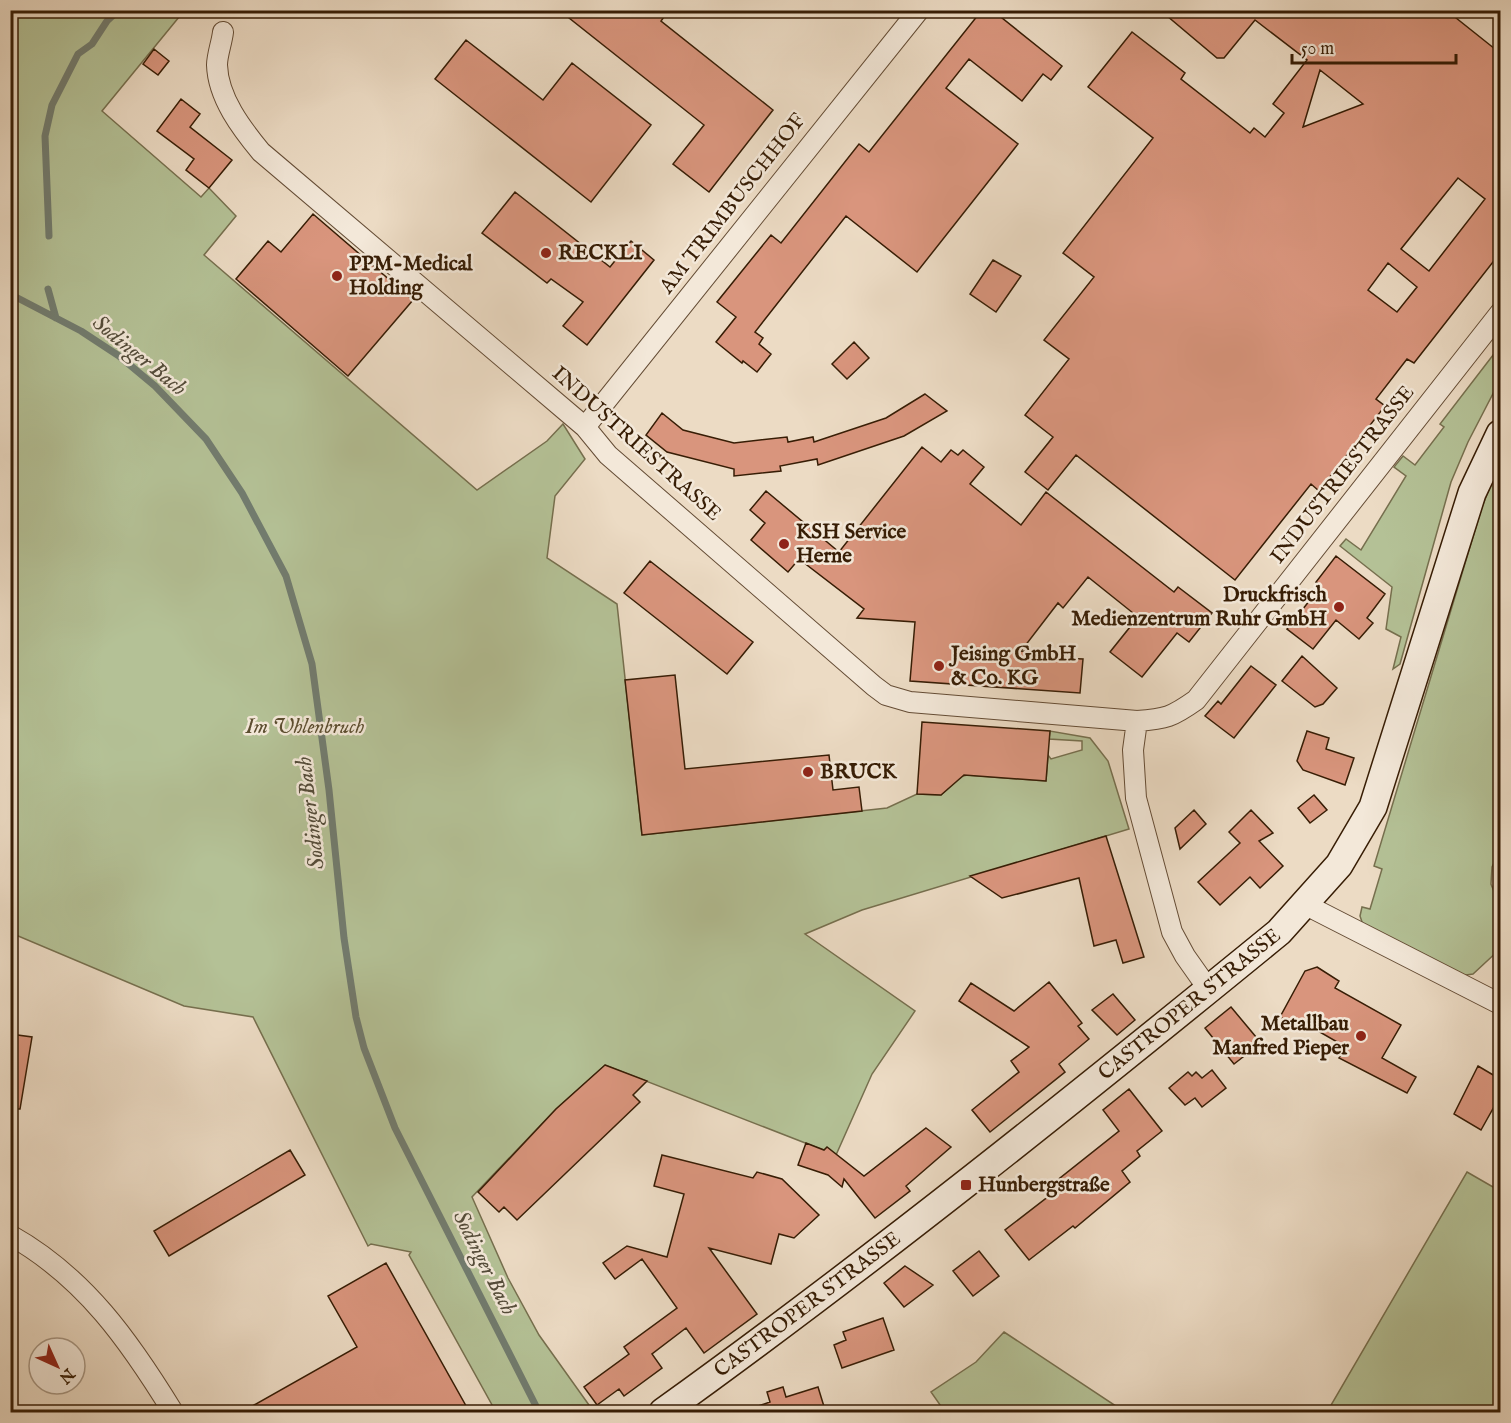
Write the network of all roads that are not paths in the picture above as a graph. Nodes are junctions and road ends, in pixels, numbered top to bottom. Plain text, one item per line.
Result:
1 (919, 10) edge
2 (224, 32) dead end
3 (1500, 313) edge
4 (585, 427) junction
5 (1500, 434) edge
6 (1137, 721) junction
7 (1306, 905) junction
8 (1209, 990) junction
9 (1500, 1004) edge
10 (10, 1235) edge
11 (173, 1413) edge
12 (663, 1413) edge

1 - 4 street, AM TRIMBUSCHHOF
2 - 4 street, INDUSTRIESTRASSE
3 - 6 street, INDUSTRIESTRASSE
4 - 6 street, INDUSTRIESTRASSE
5 - 7 main road, CASTROPER STRASSE
6 - 8 street
7 - 8 main road, CASTROPER STRASSE
7 - 9 street
8 - 12 main road, CASTROPER STRASSE
10 - 11 street

